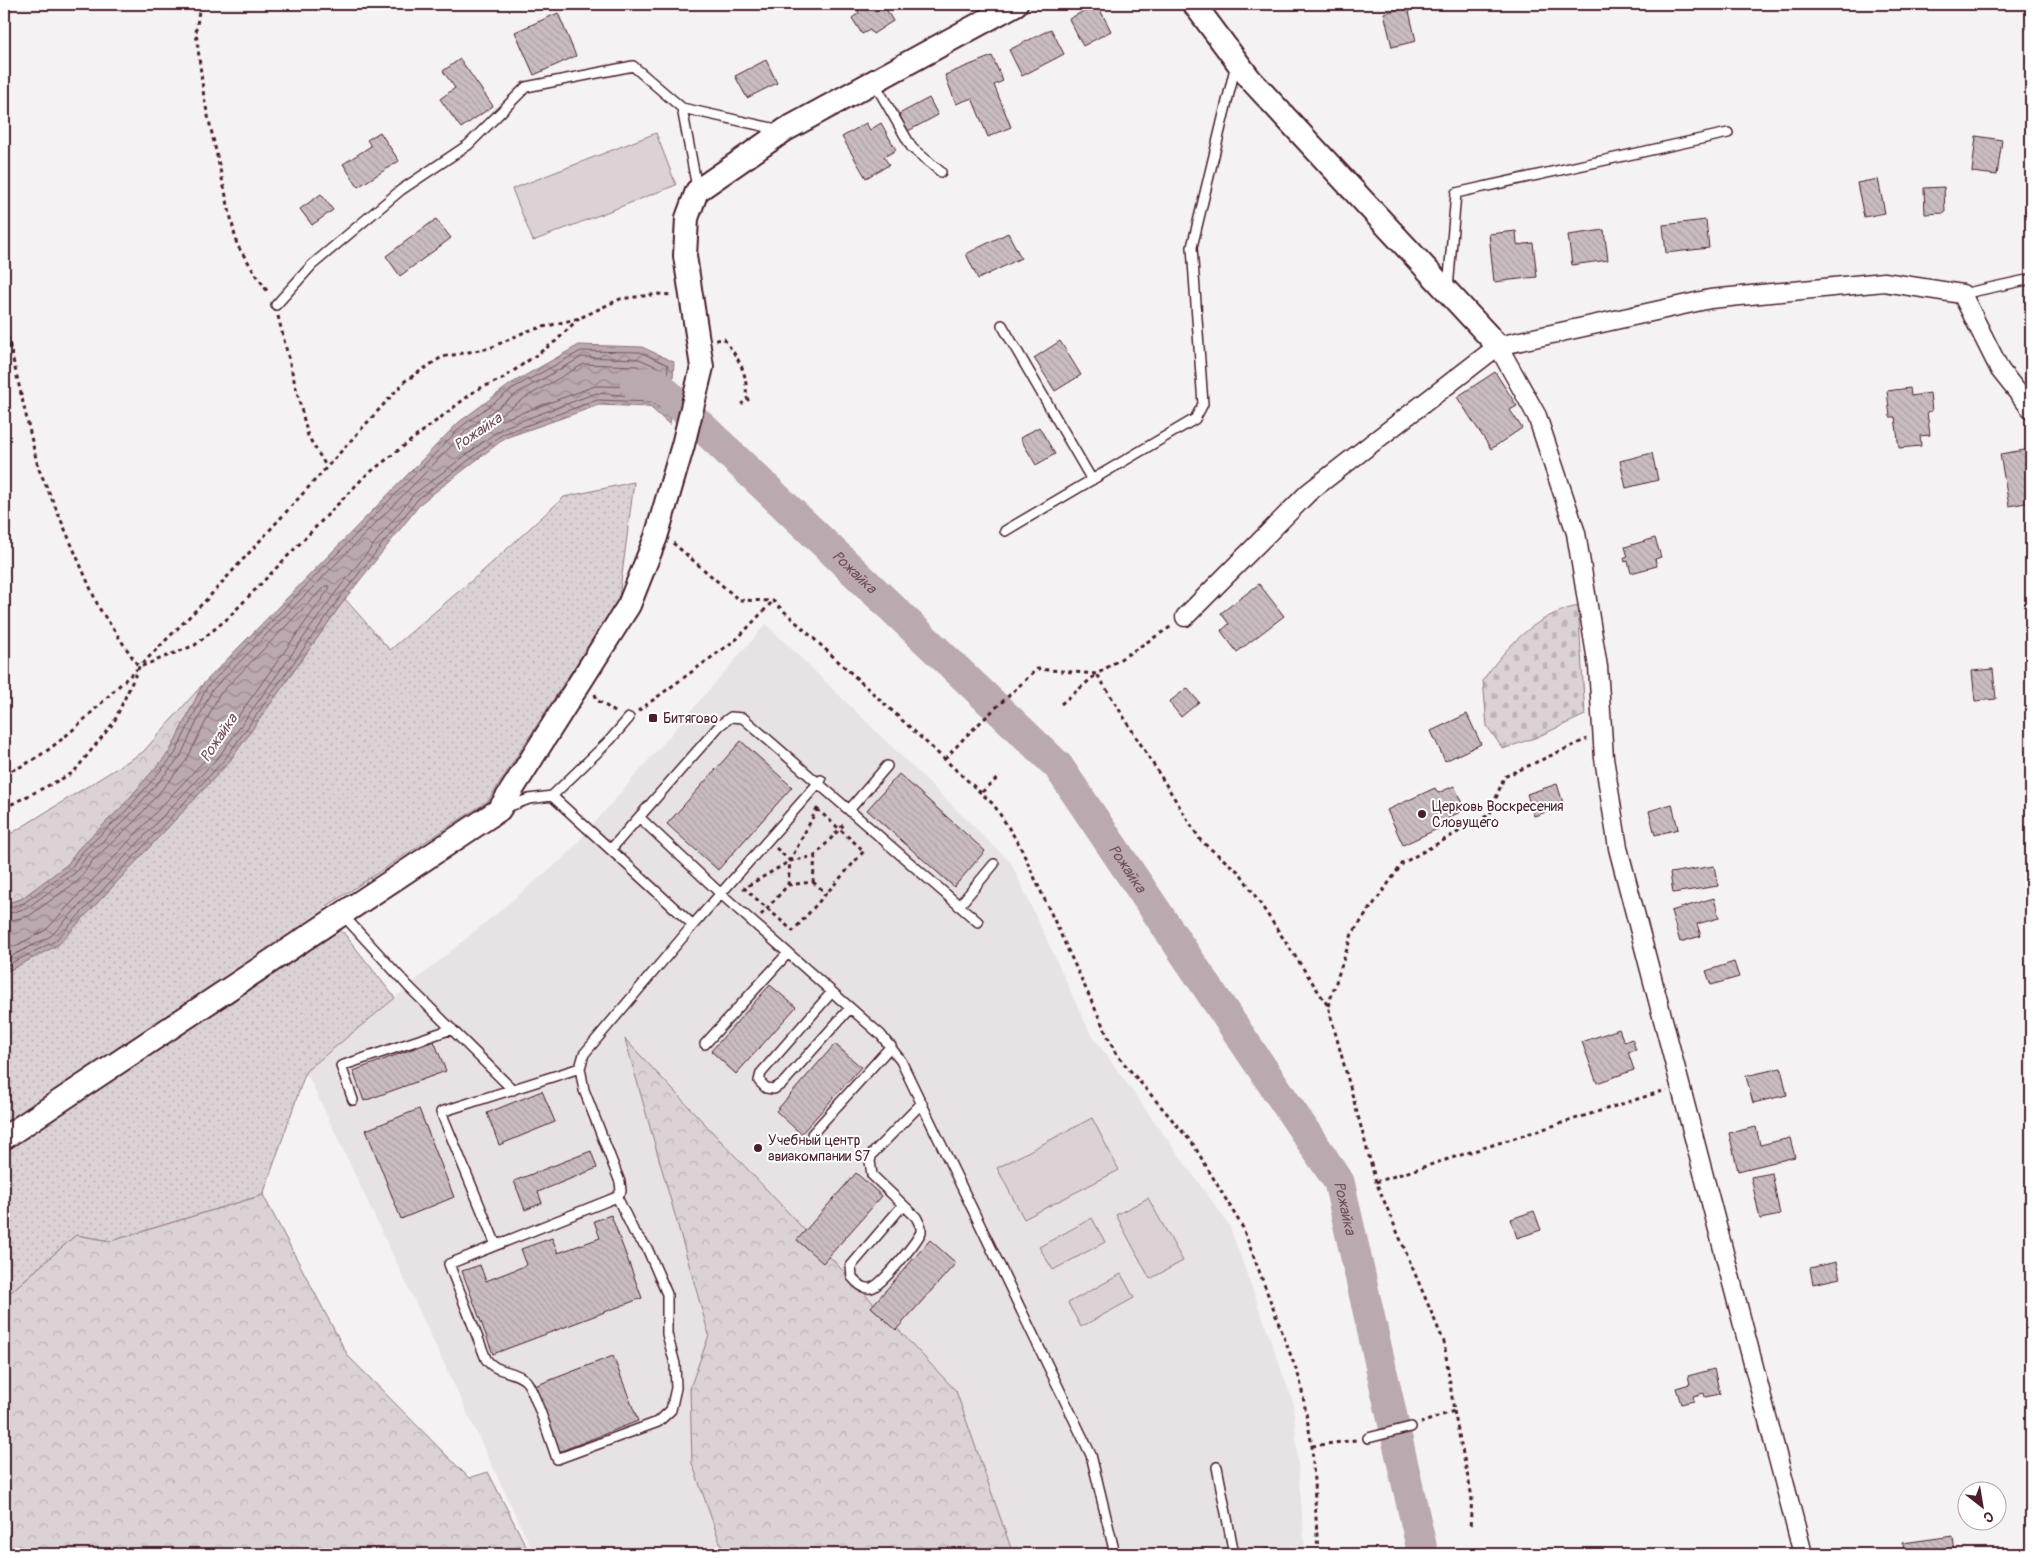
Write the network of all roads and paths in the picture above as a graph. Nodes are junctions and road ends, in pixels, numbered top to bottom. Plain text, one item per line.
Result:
1 (200, 4) edge
2 (1016, 4) edge
3 (1194, 4) edge
4 (1236, 61) junction
5 (874, 82) junction
6 (682, 108) junction
7 (785, 130) junction
8 (1728, 132) dead end
9 (941, 172) dead end
10 (697, 191) junction
11 (2031, 279) edge
12 (1448, 292) junction
13 (1962, 294) junction
14 (691, 296) junction
15 (276, 305) junction
16 (580, 318) junction
17 (4, 322) edge
18 (1002, 325) dead end
19 (698, 341) junction
20 (1498, 346) junction
21 (741, 404) dead end
22 (2031, 409) edge
23 (326, 466) junction
24 (1092, 480) junction
25 (1005, 531) dead end
26 (656, 537) junction
27 (773, 601) junction
28 (1185, 617) joint
29 (139, 667) junction
30 (586, 674) junction
31 (1098, 674) junction
32 (1061, 704) dead end
33 (628, 718) junction
34 (1603, 732) junction
35 (945, 759) junction
36 (887, 766) dead end
37 (4, 773) edge
38 (1000, 776) dead end
39 (820, 782) junction
40 (982, 792) junction
41 (552, 796) junction
42 (4, 808) edge
43 (499, 810) junction
44 (851, 812) junction
45 (639, 817) junction
46 (840, 829) junction
47 (768, 841) junction
48 (611, 849) junction
49 (815, 856) junction
50 (790, 861) junction
51 (994, 864) dead end
52 (813, 882) junction
53 (788, 885) junction
54 (826, 893) junction
55 (721, 894) junction
56 (959, 906) junction
57 (767, 909) junction
58 (342, 914) junction
59 (978, 922) dead end
60 (754, 923) junction
61 (693, 925) junction
62 (788, 953) junction
63 (832, 992) junction
64 (1328, 1006) junction
65 (850, 1008) junction
66 (452, 1029) junction
67 (705, 1044) dead end
68 (891, 1046) junction
69 (580, 1068) junction
70 (1680, 1086) junction
71 (513, 1090) junction
72 (353, 1100) dead end
73 (922, 1103) junction
74 (812, 1134) dead end
75 (4, 1138) edge
76 (1376, 1182) junction
77 (617, 1197) junction
78 (903, 1205) junction
79 (496, 1245) junction
80 (1454, 1411) junction
81 (1411, 1427) joint
82 (1368, 1438) joint
83 (1312, 1446) junction
84 (1217, 1467) dead end
85 (1470, 1528) dead end
86 (1114, 1554) edge
87 (1234, 1554) edge
88 (1318, 1554) edge
89 (1803, 1554) edge

1 - 15 path
2 - 5 street
3 - 4 street
4 - 12 street
4 - 24 lane
5 - 7 street
5 - 9 lane
6 - 7 lane
6 - 10 lane
6 - 15 lane
7 - 10 street
8 - 12 lane
10 - 14 street
11 - 13 lane
12 - 20 street
13 - 20 street
13 - 22 street
14 - 16 path
14 - 19 street
15 - 23 path
16 - 23 path
16 - 29 path
17 - 29 path
18 - 24 lane
19 - 21 path
19 - 26 street
20 - 28 street
20 - 34 street
23 - 29 path
24 - 25 lane
26 - 27 path
26 - 30 street
27 - 33 path
27 - 35 path
28 - 31 path
29 - 37 path
29 - 42 path
30 - 33 path
30 - 43 street
31 - 32 path
31 - 35 path
31 - 64 path
33 - 41 lane
34 - 64 path
34 - 70 street
35 - 40 path
36 - 44 lane
38 - 40 path
39 - 44 lane
39 - 45 lane
39 - 47 lane
40 - 83 path
41 - 43 lane
41 - 48 lane
43 - 58 street
44 - 46 path
44 - 56 lane
45 - 48 lane
45 - 55 lane
46 - 49 path
46 - 50 path
46 - 54 path
47 - 50 path
47 - 55 lane
48 - 61 lane
49 - 50 path
49 - 52 path
50 - 53 path
50 - 57 path
51 - 56 lane
52 - 53 path
52 - 54 path
53 - 57 path
54 - 57 path
55 - 60 lane
55 - 61 lane
56 - 59 lane
57 - 60 path
58 - 66 lane
58 - 75 street
60 - 62 lane
61 - 69 lane
62 - 63 lane
62 - 67 lane
63 - 65 lane
63 - 65 lane
64 - 76 path
65 - 68 lane
66 - 71 lane
66 - 72 lane
68 - 73 lane
68 - 74 lane
69 - 71 lane
69 - 77 lane
70 - 76 path
70 - 89 street
71 - 79 lane
73 - 78 lane
73 - 86 lane
76 - 80 path
77 - 79 lane
77 - 79 lane
78 - 78 lane
80 - 81 path
80 - 85 path
81 - 82 lane
82 - 83 path
83 - 88 path
84 - 87 lane

